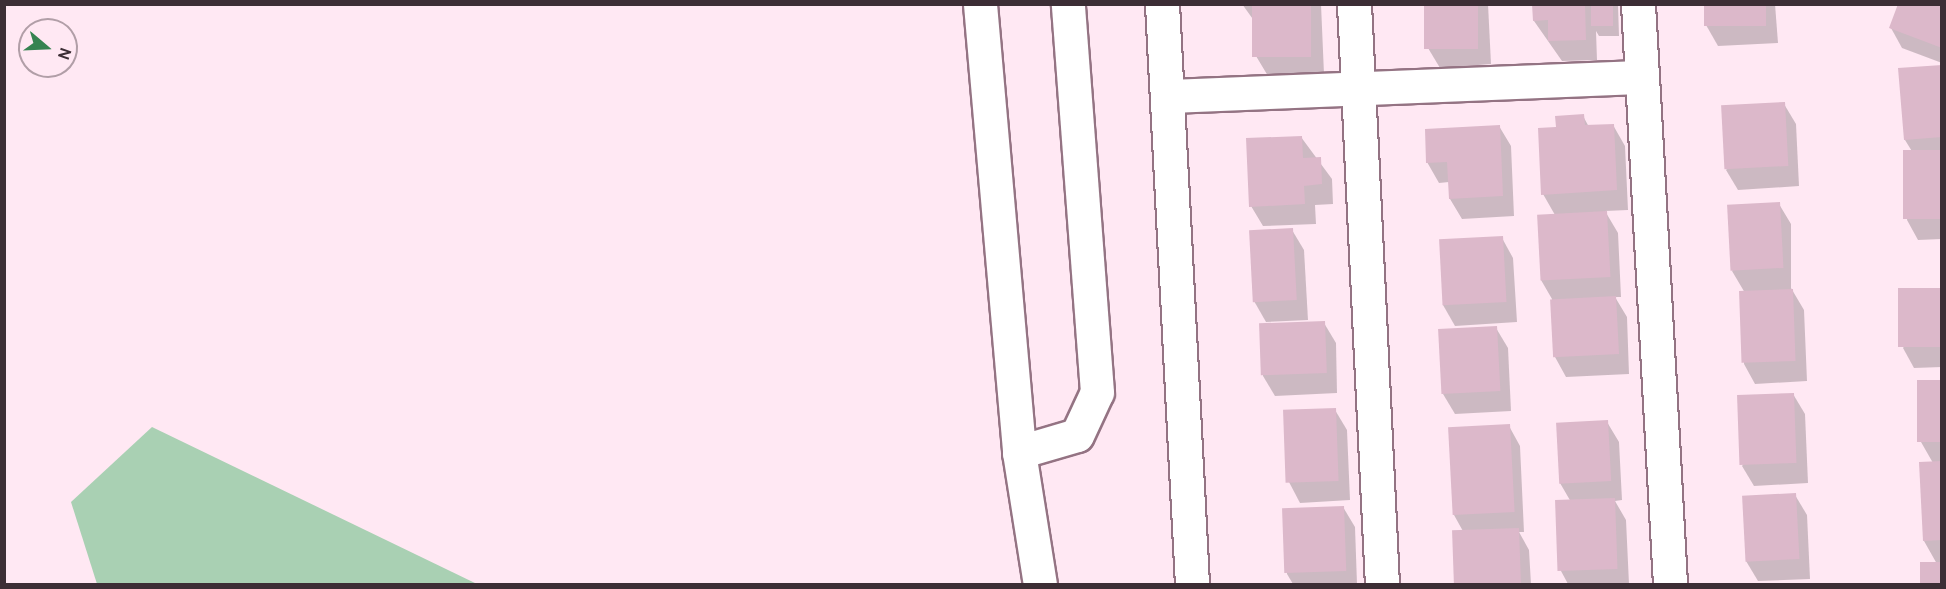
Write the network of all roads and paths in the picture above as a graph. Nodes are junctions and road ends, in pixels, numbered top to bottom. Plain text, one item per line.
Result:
1 (980, 4) edge
2 (1068, 4) edge
3 (1162, 4) edge
4 (1354, 4) edge
5 (1638, 4) edge
6 (1641, 77) junction
7 (1359, 87) junction
8 (1168, 96) junction
9 (1019, 452) junction
10 (1040, 585) edge
11 (1192, 585) edge
12 (1382, 585) edge
13 (1671, 585) edge

1 - 9 street
2 - 9 street
3 - 8 street
4 - 7 street
5 - 6 street
6 - 7 street
6 - 13 street
7 - 8 street
7 - 12 street
8 - 11 street
9 - 10 street

